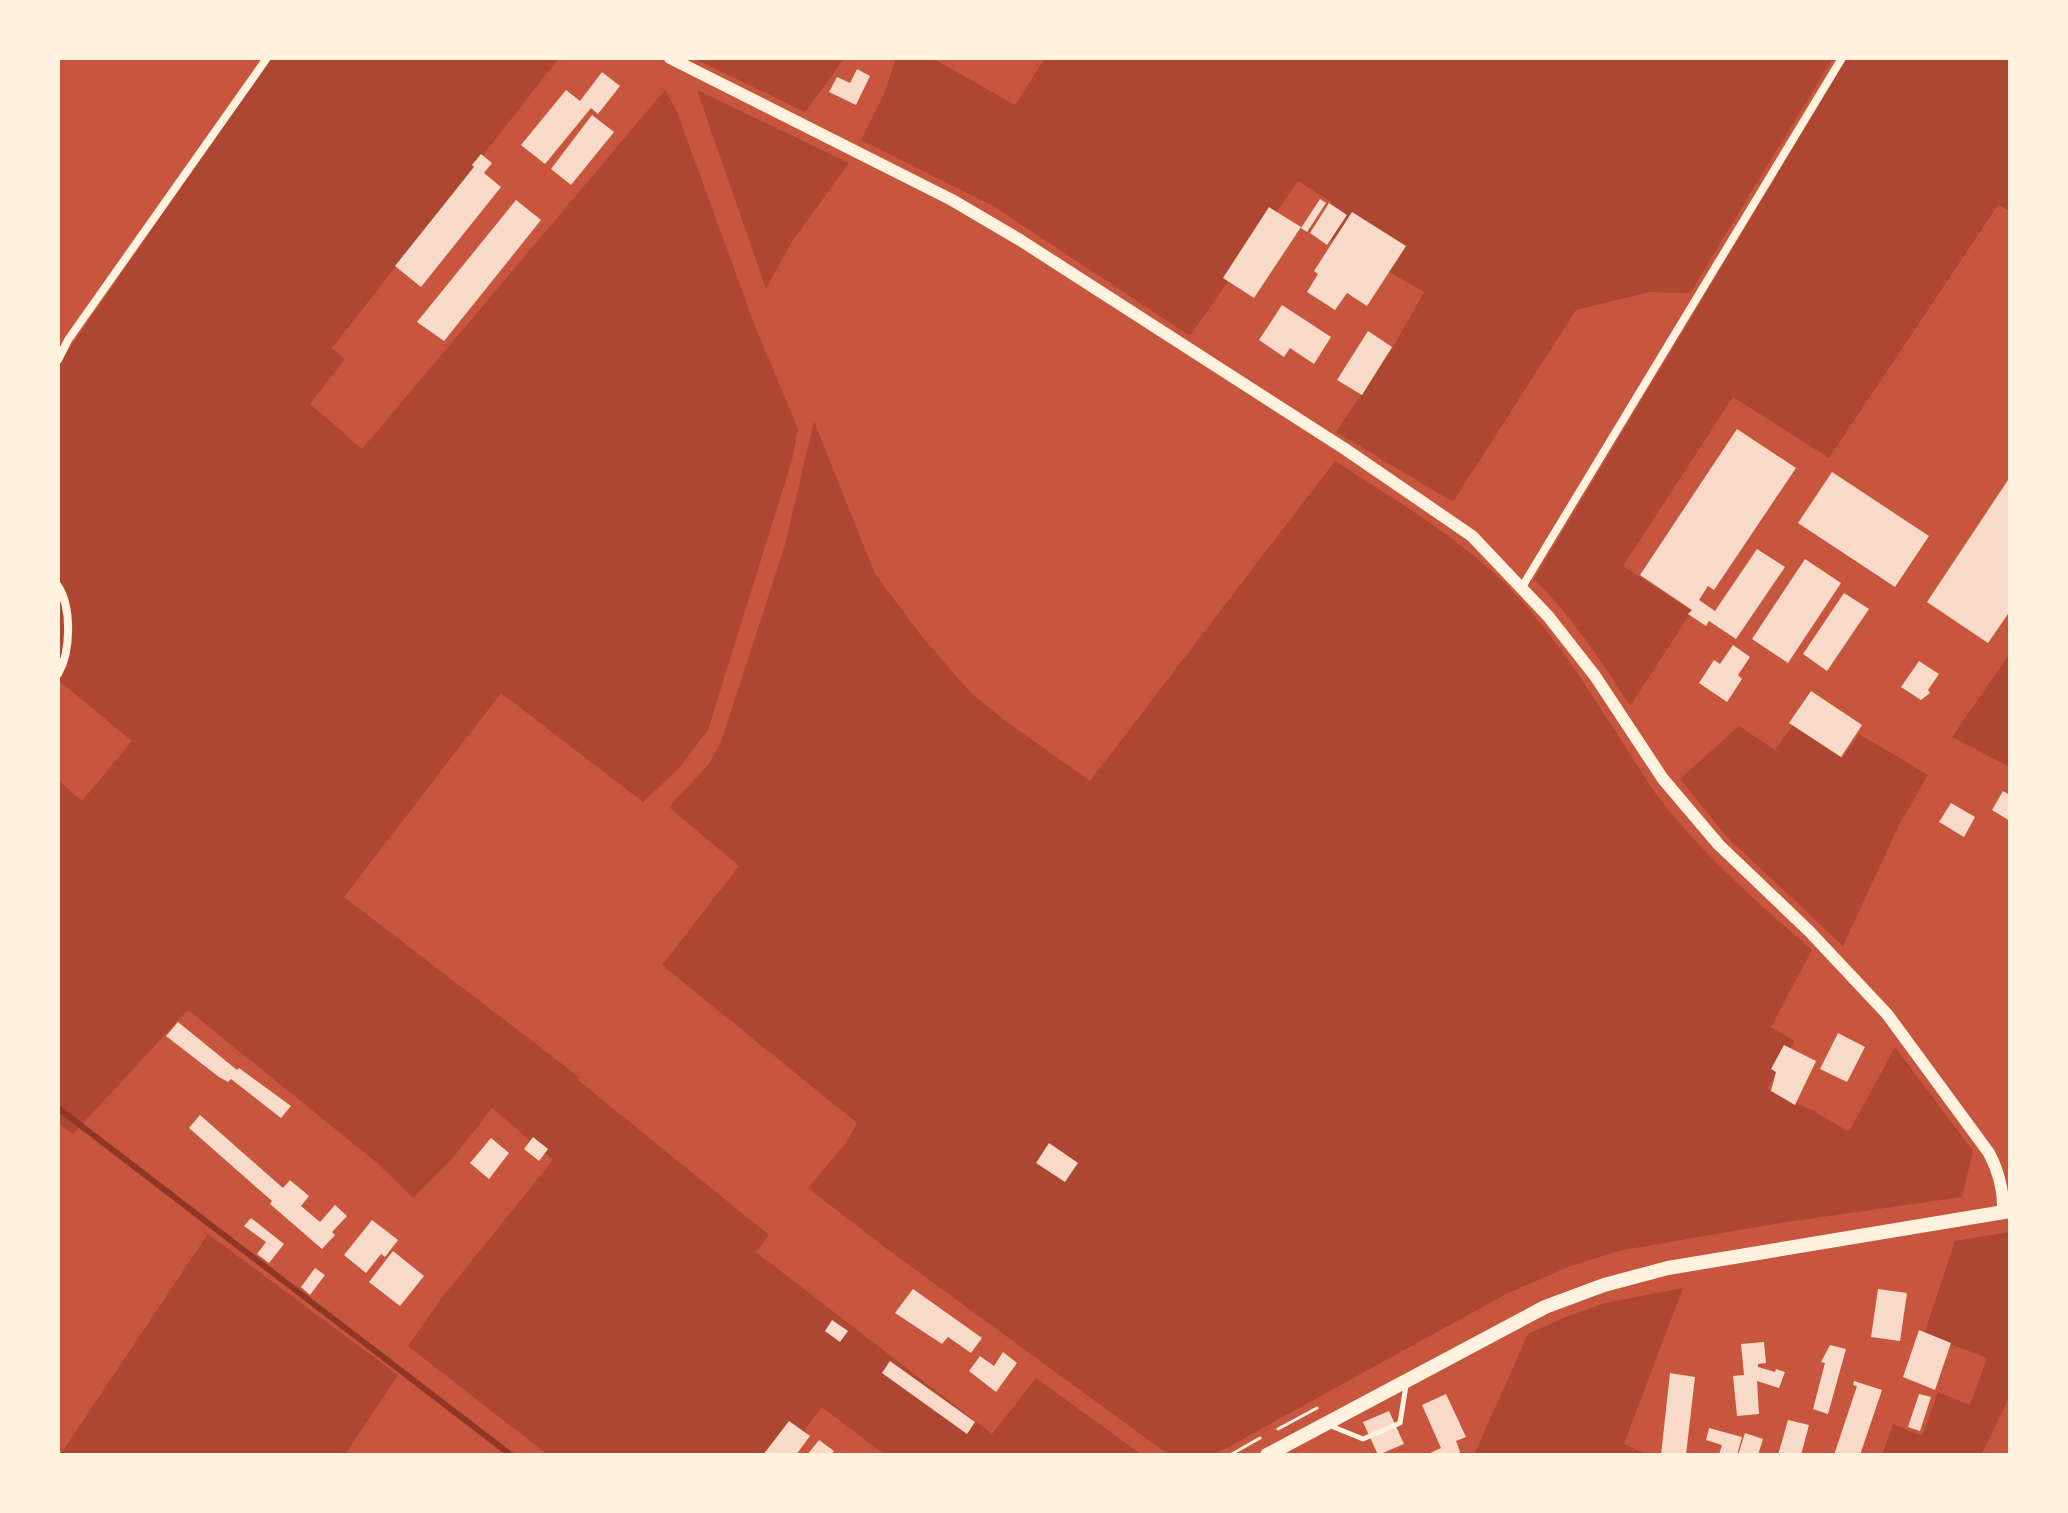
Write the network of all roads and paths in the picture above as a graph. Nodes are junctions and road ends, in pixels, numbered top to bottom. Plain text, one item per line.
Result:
1 (267, 58) edge
2 (670, 58) edge
3 (1842, 58) edge
4 (58, 360) edge
5 (58, 586) edge
6 (1522, 587) junction
7 (58, 674) edge
8 (2007, 1212) edge
9 (1406, 1381) junction
10 (1326, 1424) junction
11 (1267, 1455) edge

1 - 4 street
2 - 6 street
3 - 6 street
5 - 7 street
6 - 8 street
8 - 9 main road
9 - 10 main road
9 - 10 lane
10 - 11 main road

